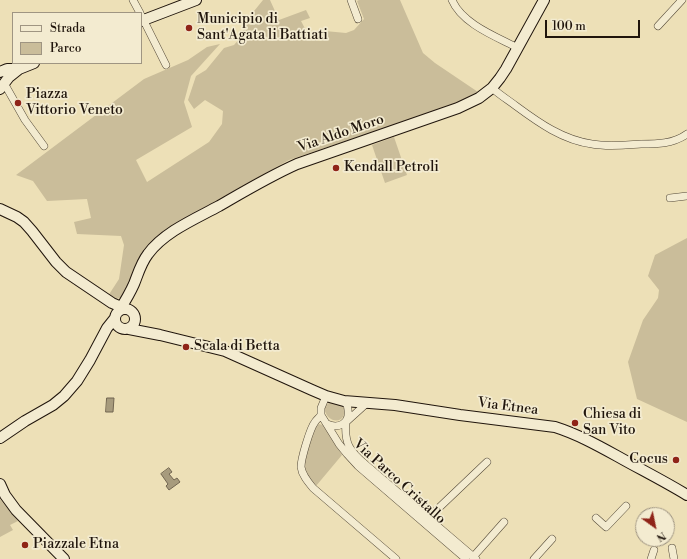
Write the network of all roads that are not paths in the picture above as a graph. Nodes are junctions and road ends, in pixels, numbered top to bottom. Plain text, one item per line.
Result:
1 (133, 0) edge
2 (196, 0) edge
3 (351, 0) edge
4 (452, 0) edge
5 (544, 0) edge
6 (682, 0) edge
7 (139, 12) edge
8 (142, 17) edge
9 (142, 19) edge
10 (358, 19) dead end
11 (658, 26) dead end
12 (518, 48) junction
13 (31, 64) edge
14 (166, 65) dead end
15 (18, 69) junction
16 (1, 71) edge
17 (4, 84) edge
18 (492, 88) junction
19 (687, 134) edge
20 (44, 146) dead end
21 (687, 196) edge
22 (670, 198) dead end
23 (0, 209) edge
24 (133, 286) junction
25 (123, 311) junction
26 (124, 329) junction
27 (160, 334) junction
28 (102, 338) junction
29 (326, 396) junction
30 (344, 401) junction
31 (367, 403) junction
32 (321, 415) junction
33 (25, 421) junction
34 (346, 422) junction
35 (327, 424) junction
36 (0, 431) edge
37 (0, 438) edge
38 (487, 462) dead end
39 (0, 484) edge
40 (687, 495) edge
41 (626, 506) dead end
42 (596, 518) dead end
43 (425, 520) junction
44 (504, 522) dead end
45 (552, 539) dead end
46 (672, 548) dead end
47 (654, 550) dead end
48 (59, 557) edge
49 (472, 558) edge
50 (396, 559) edge
51 (534, 559) edge
52 (650, 559) edge
53 (674, 559) edge

1 - 7 street
2 - 8 main road
3 - 10 street
4 - 12 street
5 - 12 main road, Via Aldo Moro
6 - 11 street
9 - 14 street
12 - 18 main road, Via Aldo Moro
13 - 15 main road
15 - 16 main road
15 - 17 main road
16 - 17 main road
17 - 20 street
18 - 19 street
18 - 24 main road, Via Aldo Moro
21 - 22 street
23 - 25 main road
24 - 25 main road
24 - 25 main road
25 - 26 main road
25 - 26 main road
25 - 27 main road
25 - 28 main road
26 - 27 main road
26 - 28 main road
27 - 29 main road, Via Etnea
28 - 33 main road
29 - 30 main road, Via Etnea
29 - 32 street
30 - 31 main road, Via Etnea
30 - 34 street
31 - 34 street, Via Parco Cristallo
31 - 40 main road, Via Etnea
32 - 35 street, Via Parco Cristallo
32 - 50 street
33 - 36 main road
33 - 37 main road
34 - 35 street
34 - 43 street, Via Parco Cristallo
35 - 43 street, Via Parco Cristallo
38 - 43 street
39 - 48 main road
41 - 42 street
43 - 49 street, Via Parco Cristallo
44 - 49 street
45 - 51 street
46 - 53 street
47 - 52 street

